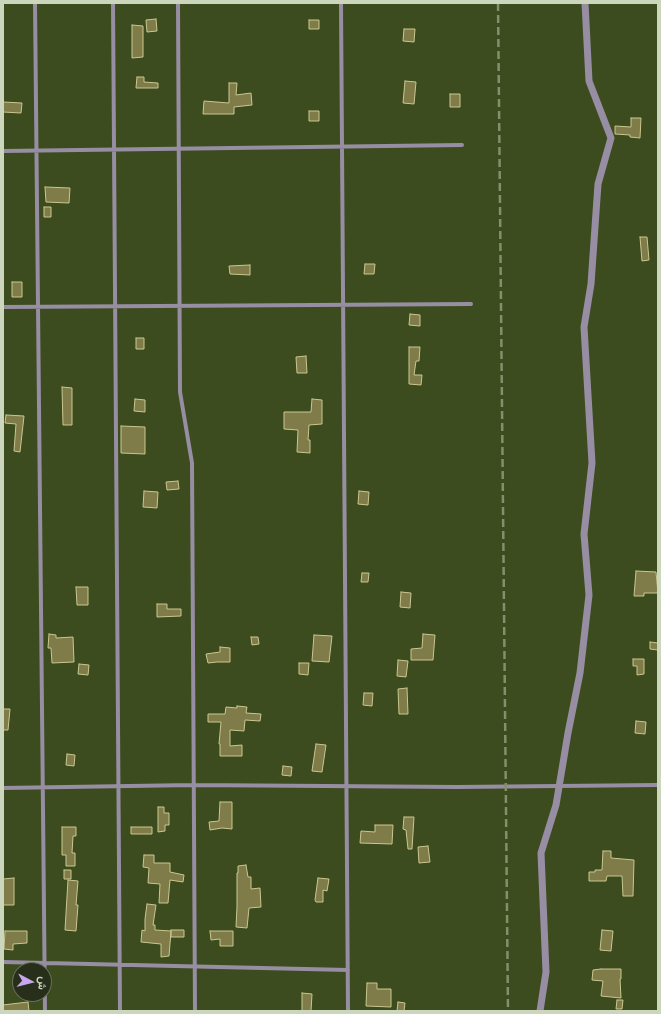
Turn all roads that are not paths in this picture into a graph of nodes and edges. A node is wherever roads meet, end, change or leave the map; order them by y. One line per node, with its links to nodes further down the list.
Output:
1 (35, 3): 9 (street)
2 (113, 3): 10 (street)
3 (178, 3): 8 (street)
4 (341, 3): 7 (street)
5 (584, 3): 22 (street)
6 (462, 145): 7 (street)
7 (342, 147): 8 (street); 13 (street)
8 (178, 149): 10 (street); 15 (street)
9 (36, 150): 10 (street); 11 (street); 17 (street)
10 (114, 150): 14 (street)
11 (3, 151)
12 (471, 304): 13 (street)
13 (343, 305): 15 (street); 21 (street)
14 (115, 306): 15 (street); 17 (street); 19 (street)
15 (179, 306): 20 (street)
16 (3, 307): 17 (street)
17 (38, 307): 23 (street)
18 (658, 785): 22 (street)
19 (119, 786): 20 (street); 23 (street); 27 (street)
20 (193, 786): 21 (street); 28 (street)
21 (347, 786): 22 (street); 29 (street)
22 (559, 786): 33 (street)
23 (43, 787): 24 (street); 25 (street)
24 (3, 788)
25 (44, 962)
26 (52, 962): 27 (street)
27 (120, 964): 28 (street); 30 (street)
28 (195, 966): 29 (street); 31 (street)
29 (348, 970): 32 (street)
30 (120, 1011)
31 (195, 1011)
32 (348, 1011)
33 (540, 1011)

